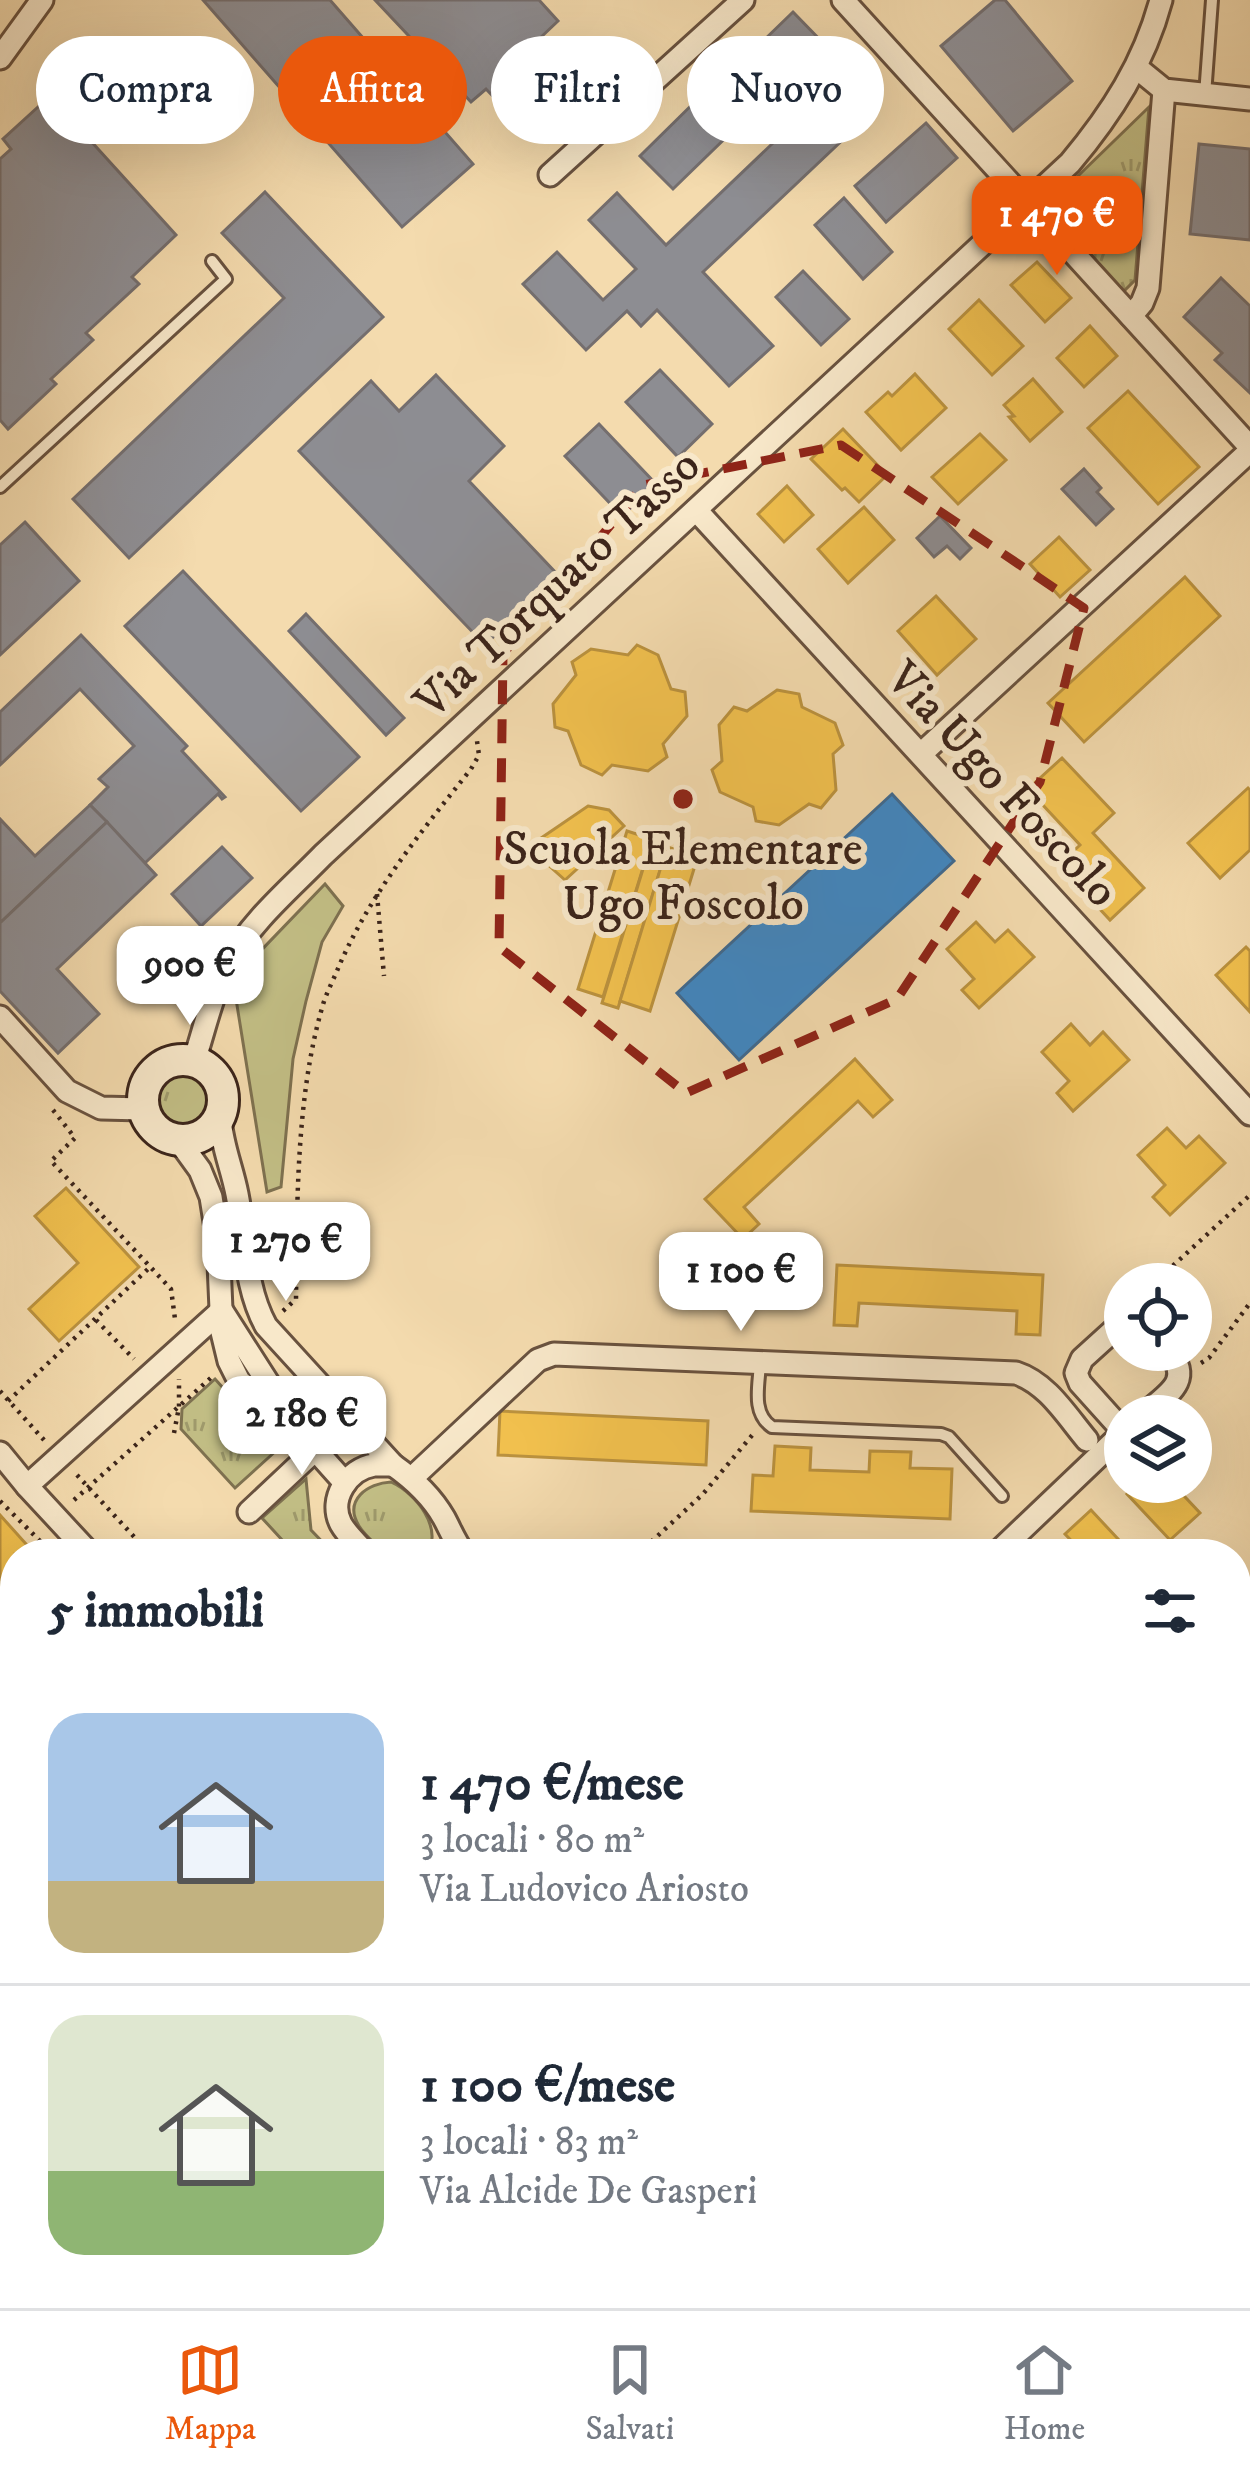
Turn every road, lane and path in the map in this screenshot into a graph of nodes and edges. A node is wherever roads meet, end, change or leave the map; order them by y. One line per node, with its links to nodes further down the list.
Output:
1 (42, 0): 6 (street)
2 (742, 0): 11 (street)
3 (843, 0): 12 (street)
4 (1161, 0): 7 (street, Via Torquato Tasso)
5 (1211, 0): 9 (lane)
6 (0, 58)
7 (1137, 68): 8 (street); 12 (street, Via Torquato Tasso)
8 (1164, 90): 9 (street); 14 (street)
9 (1205, 95): 10 (street)
10 (1250, 100)
11 (550, 175)
12 (1030, 203): 14 (street); 17 (street, Via Torquato Tasso)
13 (212, 260): 16 (lane)
14 (1131, 316): 15 (street)
15 (1250, 449): 19 (street)
16 (0, 487)
17 (696, 510): 18 (street, Via Torquato Tasso); 19 (street, Via Ugo Foscolo)
18 (473, 716): 20 (path); 23 (street, Via Torquato Tasso)
19 (921, 754): 26 (street, Via Ugo Foscolo)
20 (376, 893): 21 (path); 34 (path)
21 (384, 976)
22 (0, 1017): 24 (street)
23 (194, 1061): 25 (street); 27 (street)
24 (50, 1072): 25 (street); 31 (path)
25 (143, 1109): 28 (street)
26 (1250, 1114)
27 (220, 1119): 28 (street); 34 (street)
28 (179, 1141): 33 (street)
29 (1250, 1195): 30 (path)
30 (1176, 1263)
31 (150, 1267): 36 (path); 43 (path)
32 (1250, 1303): 40 (path)
33 (221, 1311): 36 (street); 37 (street); 49 (street)
34 (266, 1326): 53 (street)
35 (1104, 1339): 45 (street)
36 (179, 1347): 44 (path); 52 (street)
37 (229, 1361): 44 (path); 49 (street)
38 (760, 1363): 46 (lane); 48 (street); 53 (street)
39 (1179, 1371): 40 (street)
40 (1180, 1374): 42 (street)
41 (0, 1391): 43 (path)
42 (1166, 1395)
43 (8, 1401): 52 (path)
44 (179, 1407): 47 (path); 56 (path)
45 (1104, 1409)
46 (764, 1422): 57 (lane); 67 (path)
47 (174, 1432)
48 (1087, 1440)
49 (309, 1443): 54 (street); 59 (street)
50 (1104, 1452): 68 (street)
51 (0, 1453): 55 (street)
52 (59, 1456): 55 (street); 56 (path)
53 (403, 1472): 54 (street); 66 (street)
54 (345, 1483): 65 (street)
55 (27, 1486): 60 (street)
56 (88, 1487): 60 (path); 64 (path)
57 (1003, 1496)
58 (0, 1502): 61 (path)
59 (249, 1512)
60 (56, 1518): 61 (path); 63 (street)
61 (37, 1536): 62 (path)
62 (40, 1539)
63 (76, 1539)
64 (136, 1539)
65 (354, 1539)
66 (445, 1539)
67 (654, 1539)
68 (1012, 1539)

